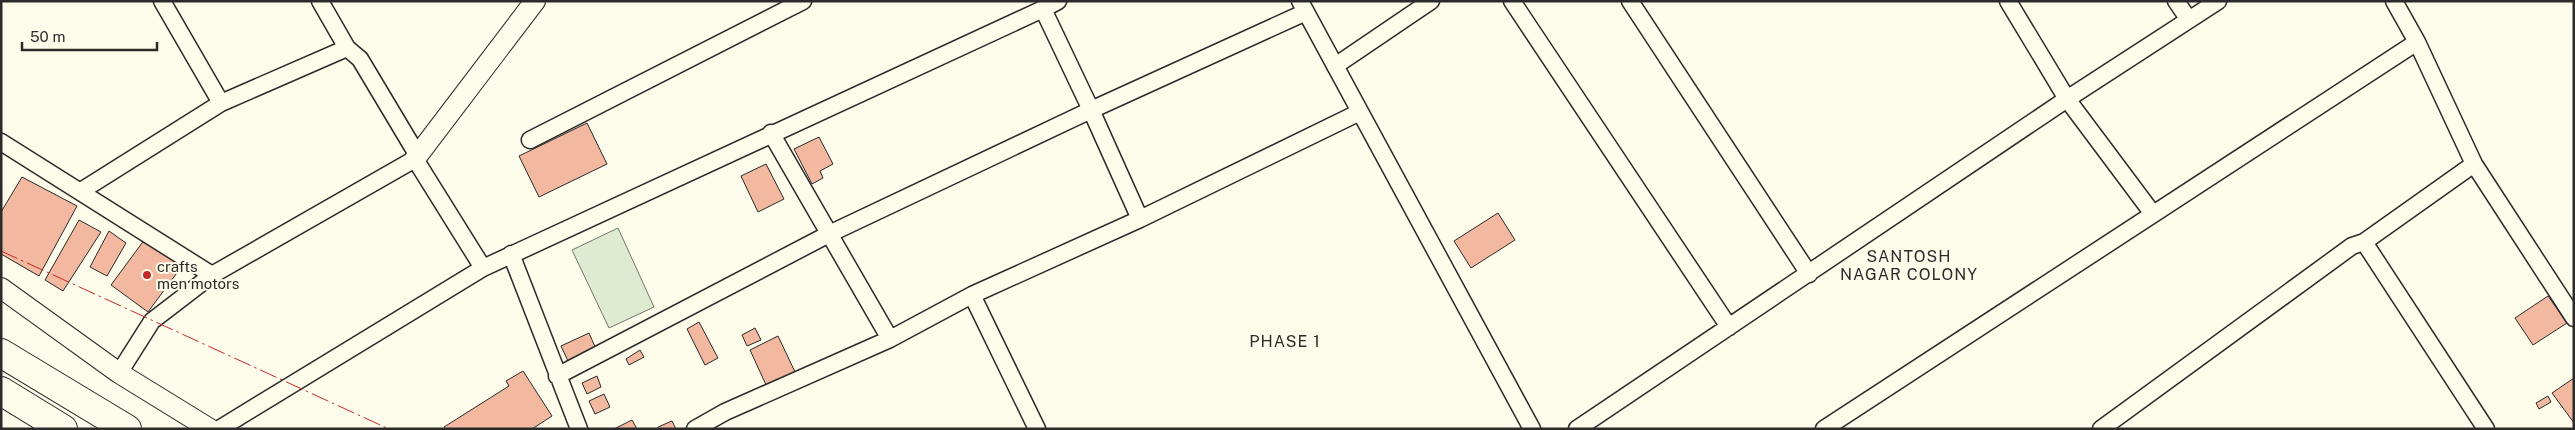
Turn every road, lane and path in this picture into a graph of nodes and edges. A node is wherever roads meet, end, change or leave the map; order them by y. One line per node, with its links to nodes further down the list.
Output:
1 (162, 1): 20 (street)
2 (320, 1): 17 (street)
3 (535, 1): 26 (street)
4 (803, 1): 24 (street)
5 (1058, 1): 14 (street)
6 (1431, 1): 18 (street)
7 (1512, 1): 40 (street)
8 (1630, 1): 36 (street)
9 (2008, 1): 19 (street)
10 (2176, 1): 15 (street)
11 (2218, 1): 15 (street)
12 (2394, 1): 16 (street)
13 (1303, 6): 18 (street); 21 (street)
14 (1043, 9): 21 (street); 23 (street)
15 (2189, 20): 19 (street)
16 (2417, 42): 27 (street); 29 (street)
17 (347, 48): 20 (street); 26 (street)
18 (1335, 66): 22 (street)
19 (2067, 99): 29 (street); 36 (street)
20 (222, 102): 28 (street)
21 (1091, 110): 30 (street); 31 (street)
22 (1360, 112): 30 (street); 54 (street)
23 (771, 133): 31 (street); 33 (street)
24 (530, 140)
25 (1, 142): 28 (street)
26 (417, 157): 34 (street); 35 (street)
27 (2474, 164): 32 (street); 39 (street)
28 (80, 191): 35 (street)
29 (2153, 214): 56 (street)
30 (1140, 219): 38 (street)
31 (829, 234): 41 (street); 44 (street)
32 (2364, 242): 46 (street); 57 (street)
33 (511, 254): 34 (street); 44 (street)
34 (483, 268): 50 (street)
35 (212, 274): 43 (street)
36 (1809, 274): 40 (street)
37 (1, 288): 43 (street)
38 (972, 295): 41 (street); 53 (street)
39 (2574, 318)
40 (1729, 327): 55 (street)
41 (890, 339): 52 (street)
42 (1, 353): 48 (highway)
43 (119, 373): 49 (street)
44 (557, 376): 51 (street)
45 (1, 391): 47 (highway)
46 (2485, 428)
47 (64, 429)
48 (127, 429)
49 (210, 429)
50 (219, 429)
51 (579, 429)
52 (695, 429)
53 (1038, 429)
54 (1532, 429)
55 (1576, 429)
56 (1824, 429)
57 (2101, 429)

